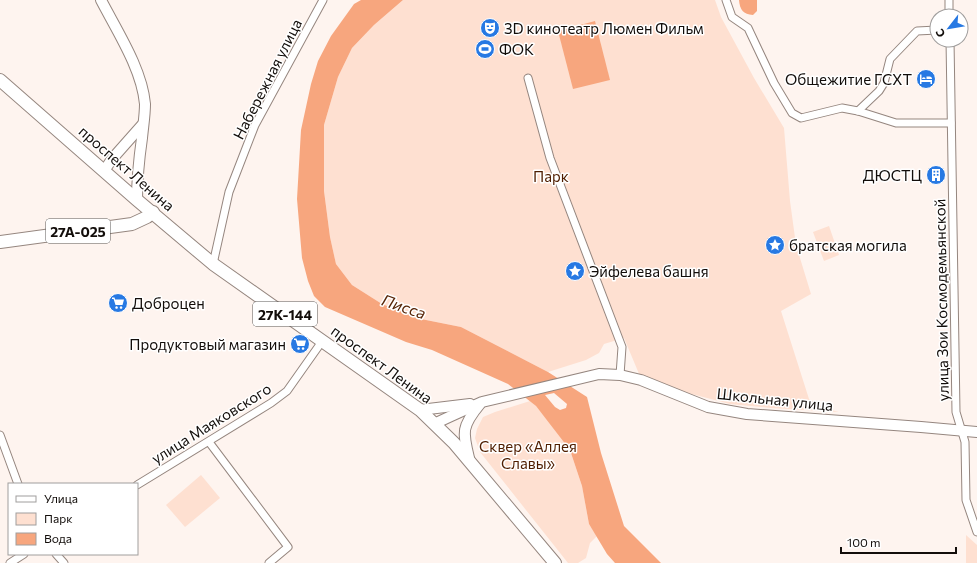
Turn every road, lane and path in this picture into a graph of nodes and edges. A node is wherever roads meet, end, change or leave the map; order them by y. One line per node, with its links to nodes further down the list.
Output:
1 (100, 0): 10 (main road)
2 (323, 0): 15 (street, Набережная улица)
3 (726, 0): 8 (street)
4 (929, 30): 8 (street)
5 (950, 48): 9 (street, улица Зои Космодемьянской)
6 (528, 78): 17 (street)
7 (0, 80): 11 (main road, проспект Ленина / 27К-144)
8 (858, 111): 9 (street)
9 (951, 123): 21 (street, улица Зои Космодемьянской)
10 (143, 124): 11 (main road); 12 (main road)
11 (104, 171): 12 (main road, проспект Ленина / 27К-144)
12 (137, 200): 13 (main road, проспект Ленина / 27К-144)
13 (153, 212): 14 (main road, 27А-025); 15 (main road, проспект Ленина / 27К-144)
14 (0, 242)
15 (213, 264): 16 (main road, проспект Ленина / 27К-144)
16 (323, 340): 19 (main road, проспект Ленина / 27К-144); 24 (street, улица Маяковского)
17 (620, 375): 18 (main road, Школьная улица); 21 (main road, Школьная улица)
18 (482, 402): 19 (main road, Школьная улица); 20 (main road, Школьная улица); 25 (main road)
19 (420, 410): 20 (main road, проспект Ленина / 27К-144)
20 (434, 424): 25 (main road, проспект Ленина / 27К-144)
21 (963, 432): 22 (main road, Школьная улица); 28 (street, улица Зои Космодемьянской)
22 (977, 432)
23 (0, 435): 26 (street)
24 (209, 442): 27 (street, улица Маяковского); 33 (street)
25 (470, 462): 34 (main road, проспект Ленина / 27К-144)
26 (18, 483)
27 (138, 484)
28 (977, 532)
29 (22, 555): 31 (street)
30 (57, 555): 32 (street)
31 (10, 563)
32 (64, 563)
33 (269, 563)
34 (555, 563)

